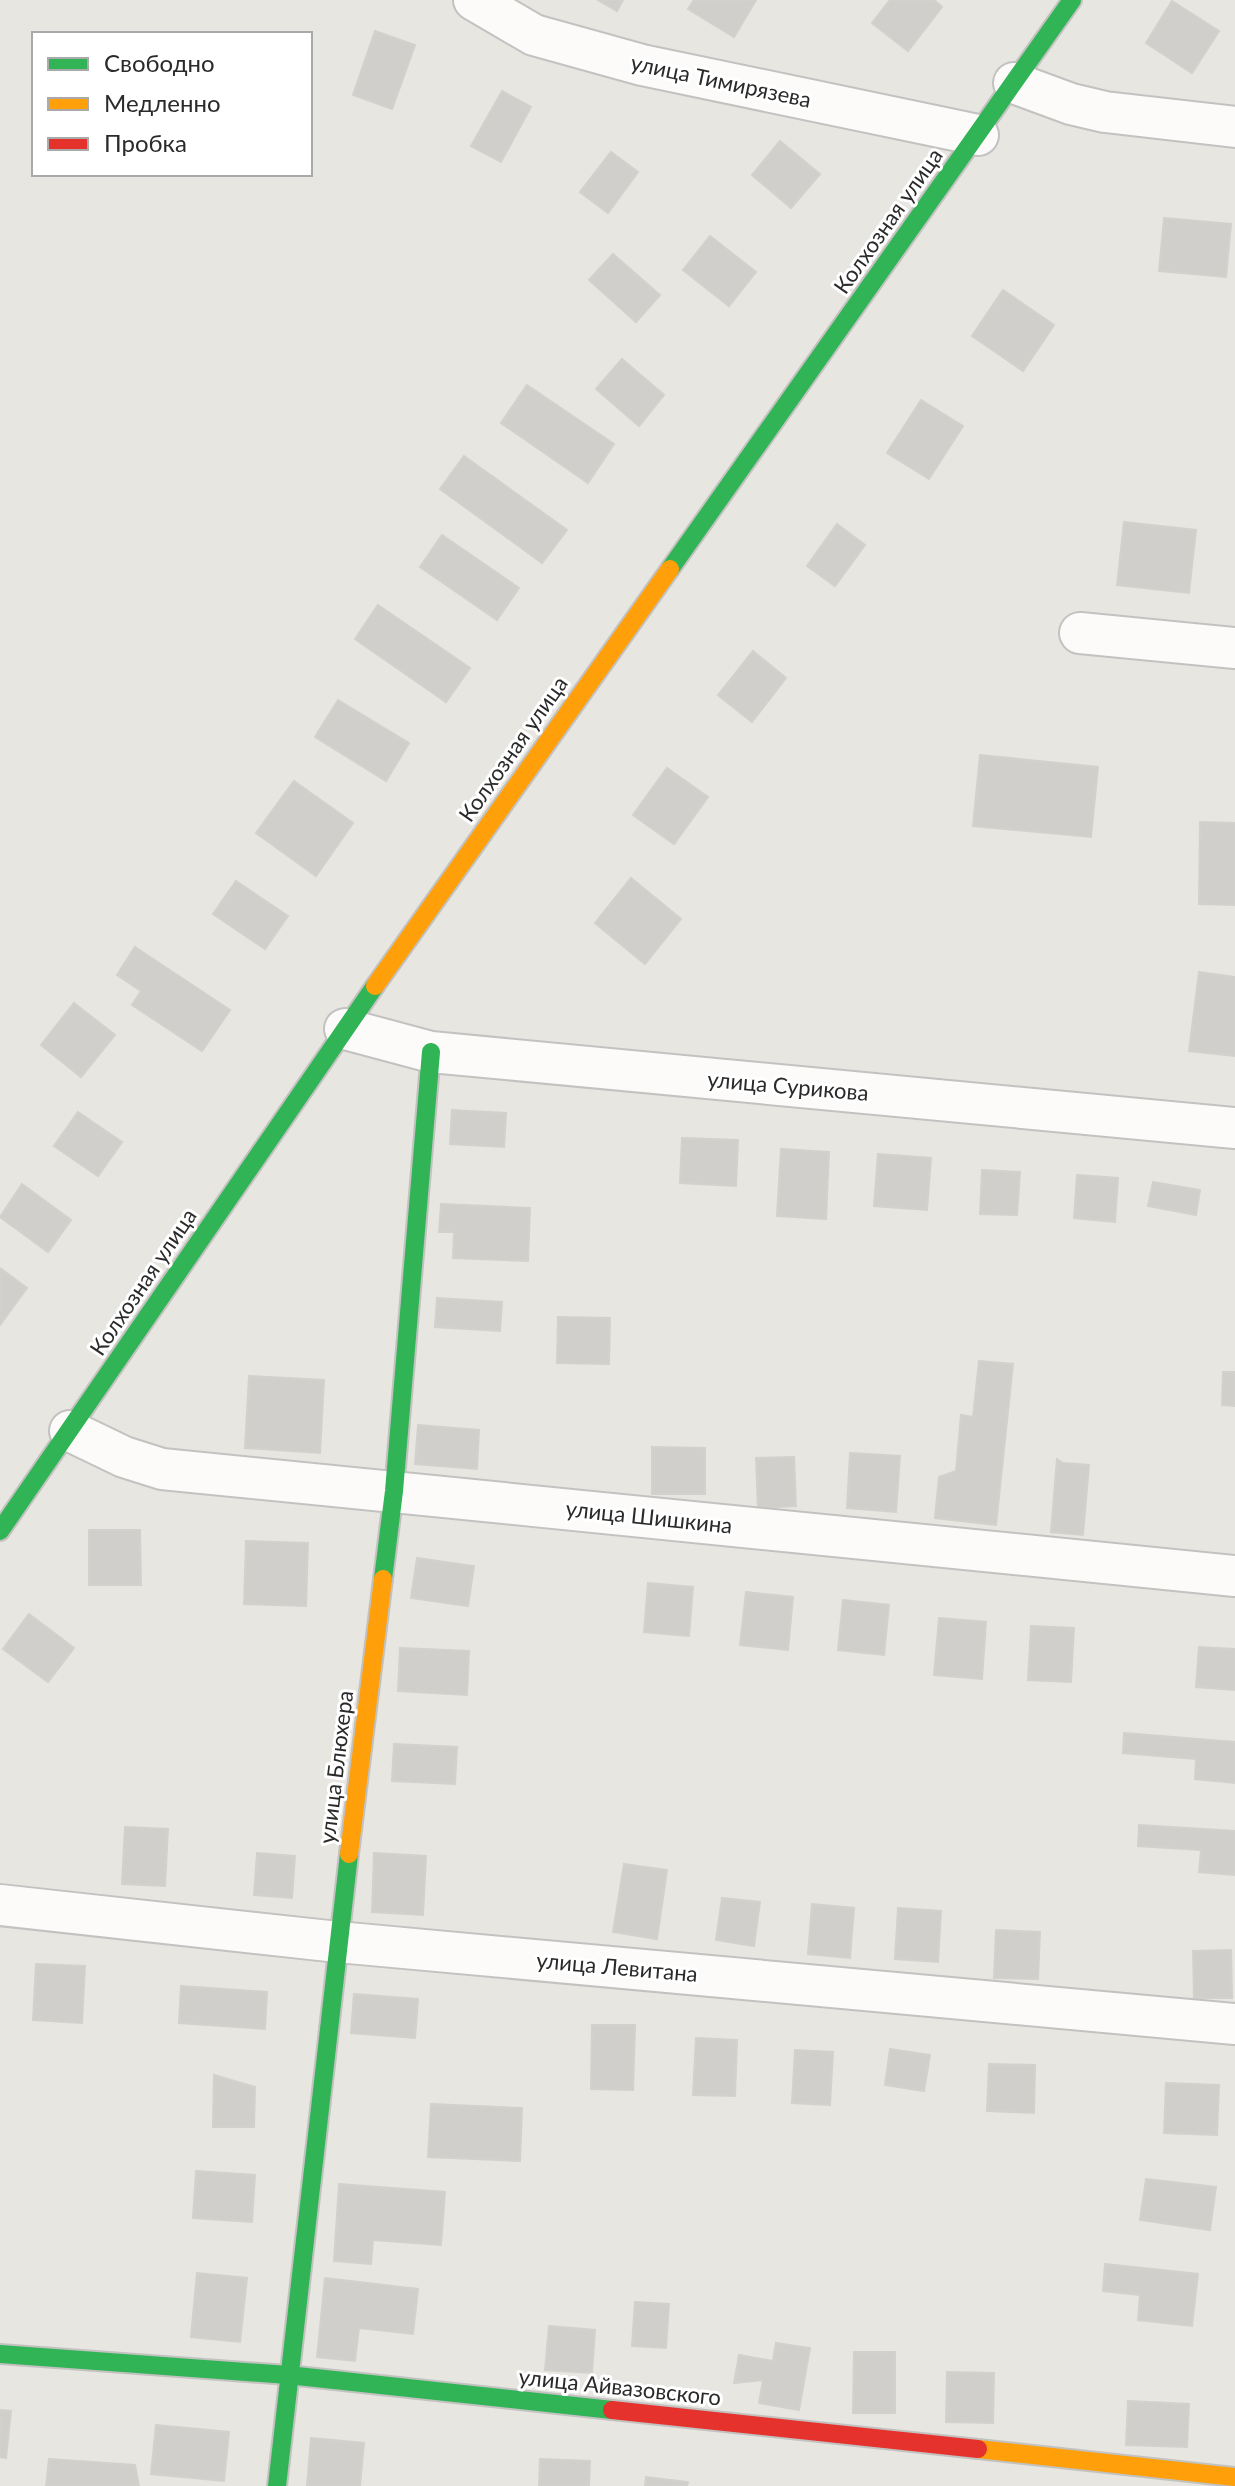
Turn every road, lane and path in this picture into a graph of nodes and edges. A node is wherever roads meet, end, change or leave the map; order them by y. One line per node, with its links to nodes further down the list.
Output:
1 (474, 0): 5 (street, улица Тимирязева)
2 (1072, 0): 3 (street, Колхозная улица)
3 (1014, 83): 4 (street); 5 (street, Колхозная улица)
4 (1235, 127)
5 (978, 135): 8 (street, Колхозная улица)
6 (1080, 633): 7 (street)
7 (1235, 648)
8 (345, 1029): 9 (street, улица Сурикова); 11 (street, Колхозная улица)
9 (431, 1052): 10 (street, улица Сурикова); 12 (street, улица Блюхера)
10 (1235, 1128)
11 (70, 1431): 12 (street, улица Шишкина); 13 (street, Колхозная улица)
12 (394, 1491): 14 (street, улица Шишкина); 16 (street, улица Блюхера)
13 (0, 1531)
14 (1235, 1576)
15 (0, 1905): 16 (street, улица Левитана)
16 (338, 1942): 17 (street, улица Левитана); 19 (street, улица Блюхера)
17 (1235, 2024)
18 (0, 2354): 19 (street, улица Айвазовского)
19 (288, 2375): 20 (street, улица Айвазовского); 21 (street, улица Блюхера)
20 (1235, 2477)
21 (277, 2486)

